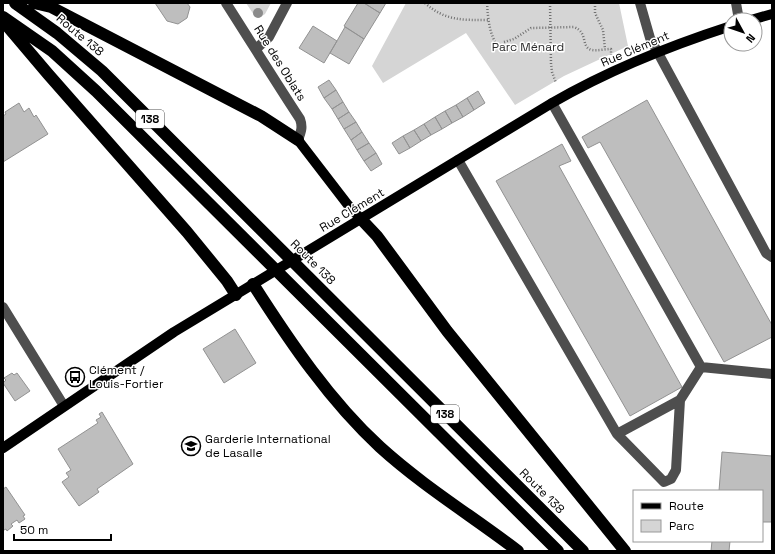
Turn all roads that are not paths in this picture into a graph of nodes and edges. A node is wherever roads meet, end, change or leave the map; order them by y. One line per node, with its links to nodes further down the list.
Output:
1 (15, 3): 27 (highway, Route 138 / 138)
2 (34, 3): 12 (highway)
3 (226, 3): 9 (street, Rue des Oblats)
4 (287, 3): 9 (street)
5 (640, 3): 10 (street)
6 (3, 17): 26 (highway, 138)
7 (3, 22): 17 (highway)
8 (723, 29): 10 (main road, Rue Clément)
9 (256, 49): 12 (street, Rue des Oblats)
10 (658, 52): 11 (main road, Rue Clément); 15 (street)
11 (552, 103): 13 (main road, Rue Clément); 19 (street)
12 (298, 140): 14 (main road)
13 (458, 160): 14 (main road, Rue Clément); 23 (street)
14 (361, 219): 16 (main road, Rue Clément); 28 (highway)
15 (772, 257)
16 (253, 284): 17 (main road, Rue Clément); 25 (highway)
17 (236, 295): 22 (main road, Rue Clément)
18 (3, 308): 22 (street)
19 (701, 367): 20 (street); 21 (street)
20 (772, 374)
21 (680, 400): 23 (street); 23 (street)
22 (64, 406): 24 (main road, Rue Clément)
23 (617, 434)
24 (3, 448)
25 (518, 551)
26 (558, 551)
27 (583, 551)
28 (625, 551)

